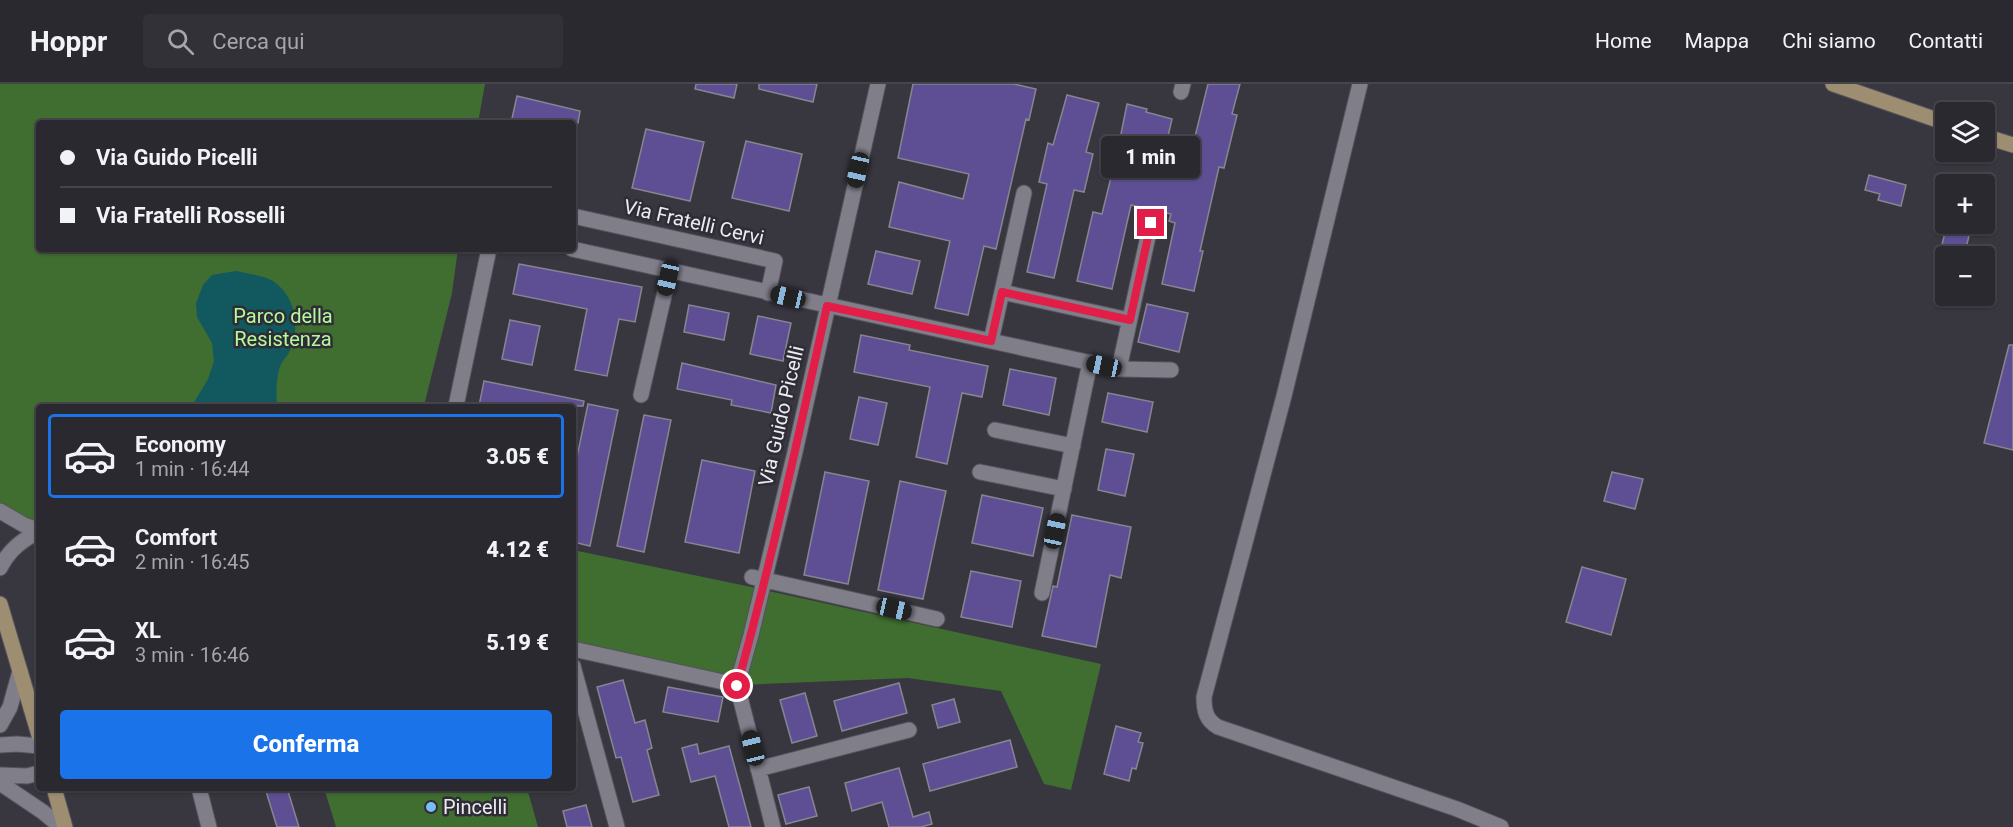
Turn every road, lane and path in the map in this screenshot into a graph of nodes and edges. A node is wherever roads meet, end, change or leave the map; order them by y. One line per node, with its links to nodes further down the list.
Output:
1 (878, 84): 15 (street, Via Guido Picelli)
2 (1360, 84): 51 (street)
3 (1833, 84): 4 (main road)
4 (1935, 119)
5 (1995, 139): 6 (main road)
6 (2013, 145)
7 (1024, 193): 13 (street)
8 (576, 217): 14 (street, Via Fratelli Cervi)
9 (1151, 223): 16 (street)
10 (576, 250): 12 (street)
11 (488, 252): 22 (street)
12 (670, 270): 14 (street); 21 (street)
13 (1002, 292): 16 (street); 17 (street)
14 (768, 293): 15 (street)
15 (827, 306): 17 (street); 32 (street, Via Guido Picelli)
16 (1130, 320): 19 (street)
17 (991, 341): 18 (street)
18 (1090, 363): 19 (street); 24 (street)
19 (1119, 369): 20 (street)
20 (1171, 370)
21 (641, 395)
22 (456, 404)
23 (995, 430): 24 (street)
24 (1073, 446): 26 (street)
25 (980, 472): 26 (street)
26 (1064, 489): 33 (street)
27 (3, 515): 28 (street)
28 (36, 530)
29 (36, 533): 30 (street)
30 (5, 549): 31 (street)
31 (0, 568)
32 (758, 579): 35 (street); 39 (street, Via Guido Picelli)
33 (1042, 594)
34 (0, 604): 37 (main road)
35 (937, 618)
36 (576, 650): 39 (street)
37 (20, 671): 40 (street); 41 (main road)
38 (576, 677): 54 (street)
39 (737, 686): 45 (street)
40 (0, 725)
41 (36, 725)
42 (909, 730): 45 (street)
43 (0, 745): 44 (street)
44 (36, 746)
45 (758, 769): 55 (street)
46 (36, 774): 47 (street)
47 (0, 775)
48 (0, 783): 52 (street)
49 (55, 791): 52 (main road)
50 (200, 791): 53 (street)
51 (1457, 809): 56 (street); 57 (street)
52 (63, 827)
53 (209, 827)
54 (616, 827)
55 (772, 827)
56 (1468, 827)
57 (1501, 827)

